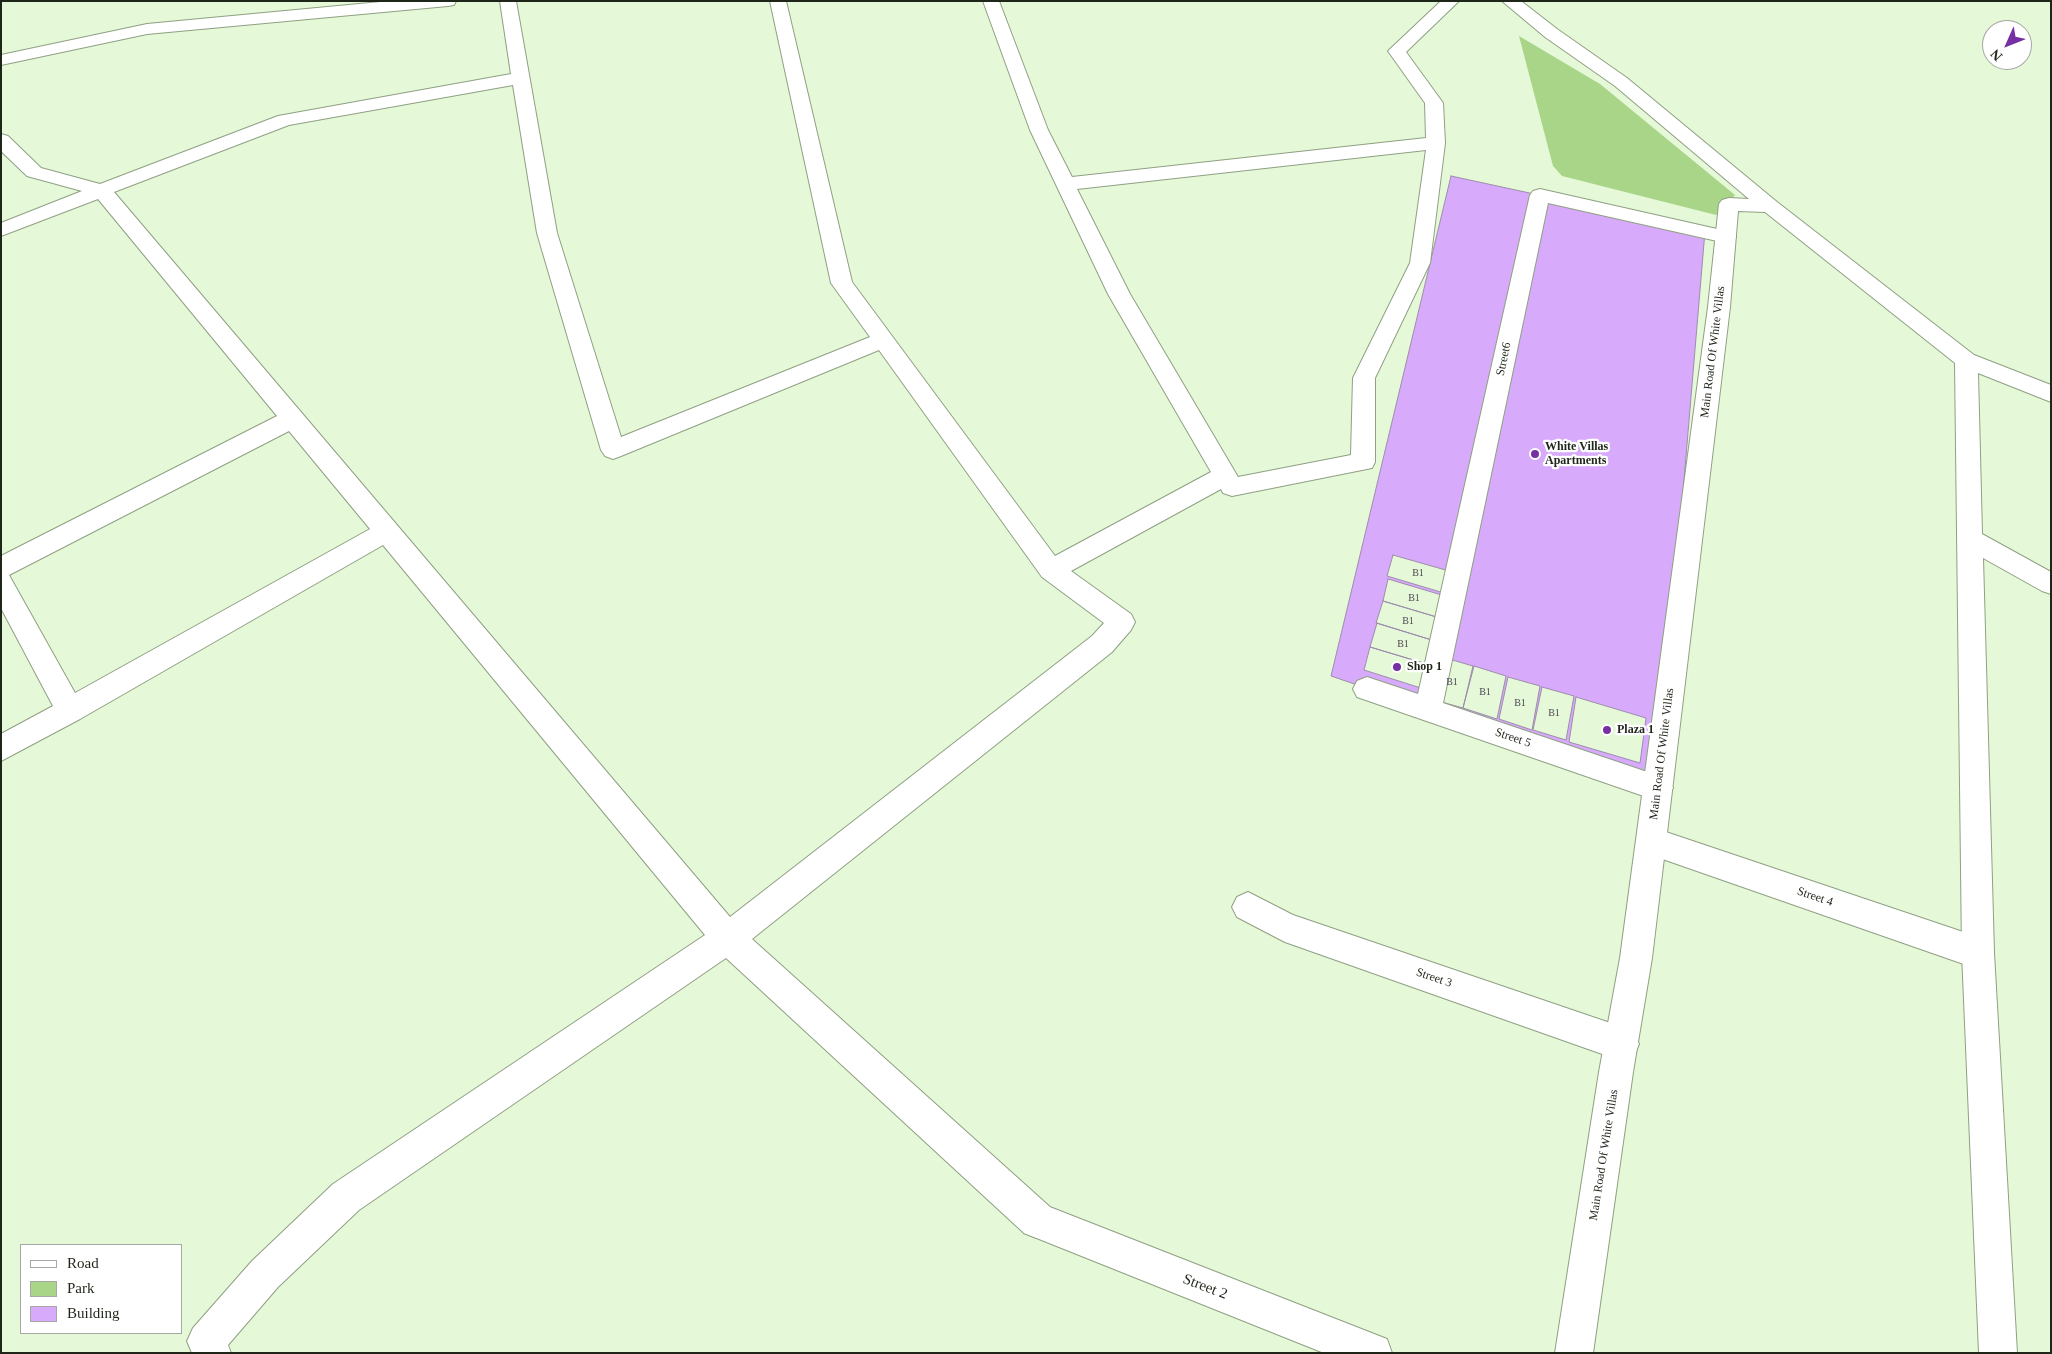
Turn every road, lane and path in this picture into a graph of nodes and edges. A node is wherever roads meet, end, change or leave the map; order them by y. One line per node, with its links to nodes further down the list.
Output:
1 (448, 1): 7 (street)
2 (508, 1): 8 (street)
3 (778, 1): 16 (street)
4 (990, 1): 11 (street)
5 (1451, 1): 10 (street)
6 (1510, 1): 13 (street)
7 (1, 60)
8 (522, 78): 12 (street); 16 (street)
9 (1, 140): 12 (street)
10 (1436, 143): 11 (street); 20 (street)
11 (1066, 184): 20 (street)
12 (101, 190): 14 (street); 19 (street)
13 (1765, 206): 15 (street, Main Road Of White Villas); 17 (street)
14 (1, 230)
15 (1726, 237): 28 (street, Street6); 31 (street, Main Road Of White Villas)
16 (884, 340): 24 (street)
17 (1966, 360): 18 (street); 22 (street)
18 (2051, 394)
19 (292, 419): 21 (street); 23 (street)
20 (1225, 475): 24 (street)
21 (387, 531): 29 (street); 34 (street)
22 (1971, 540): 26 (street); 35 (street)
23 (1, 568)
24 (1051, 570): 34 (street)
25 (1, 583): 29 (street)
26 (2051, 584)
27 (1368, 688): 28 (street, Street 5)
28 (1428, 710): 31 (street, Street 5)
29 (70, 711): 30 (street)
30 (1, 749)
31 (1658, 788): 32 (street, Main Road Of White Villas)
32 (1651, 841): 35 (street, Street 4); 36 (street, Main Road Of White Villas)
33 (1248, 907): 36 (street, Street 3)
34 (728, 938): 37 (street); 38 (street, Street 2)
35 (1978, 953): 40 (street)
36 (1622, 1044): 39 (street, Main Road Of White Villas)
37 (212, 1353)
38 (1373, 1353)
39 (1574, 1353)
40 (1998, 1353)

